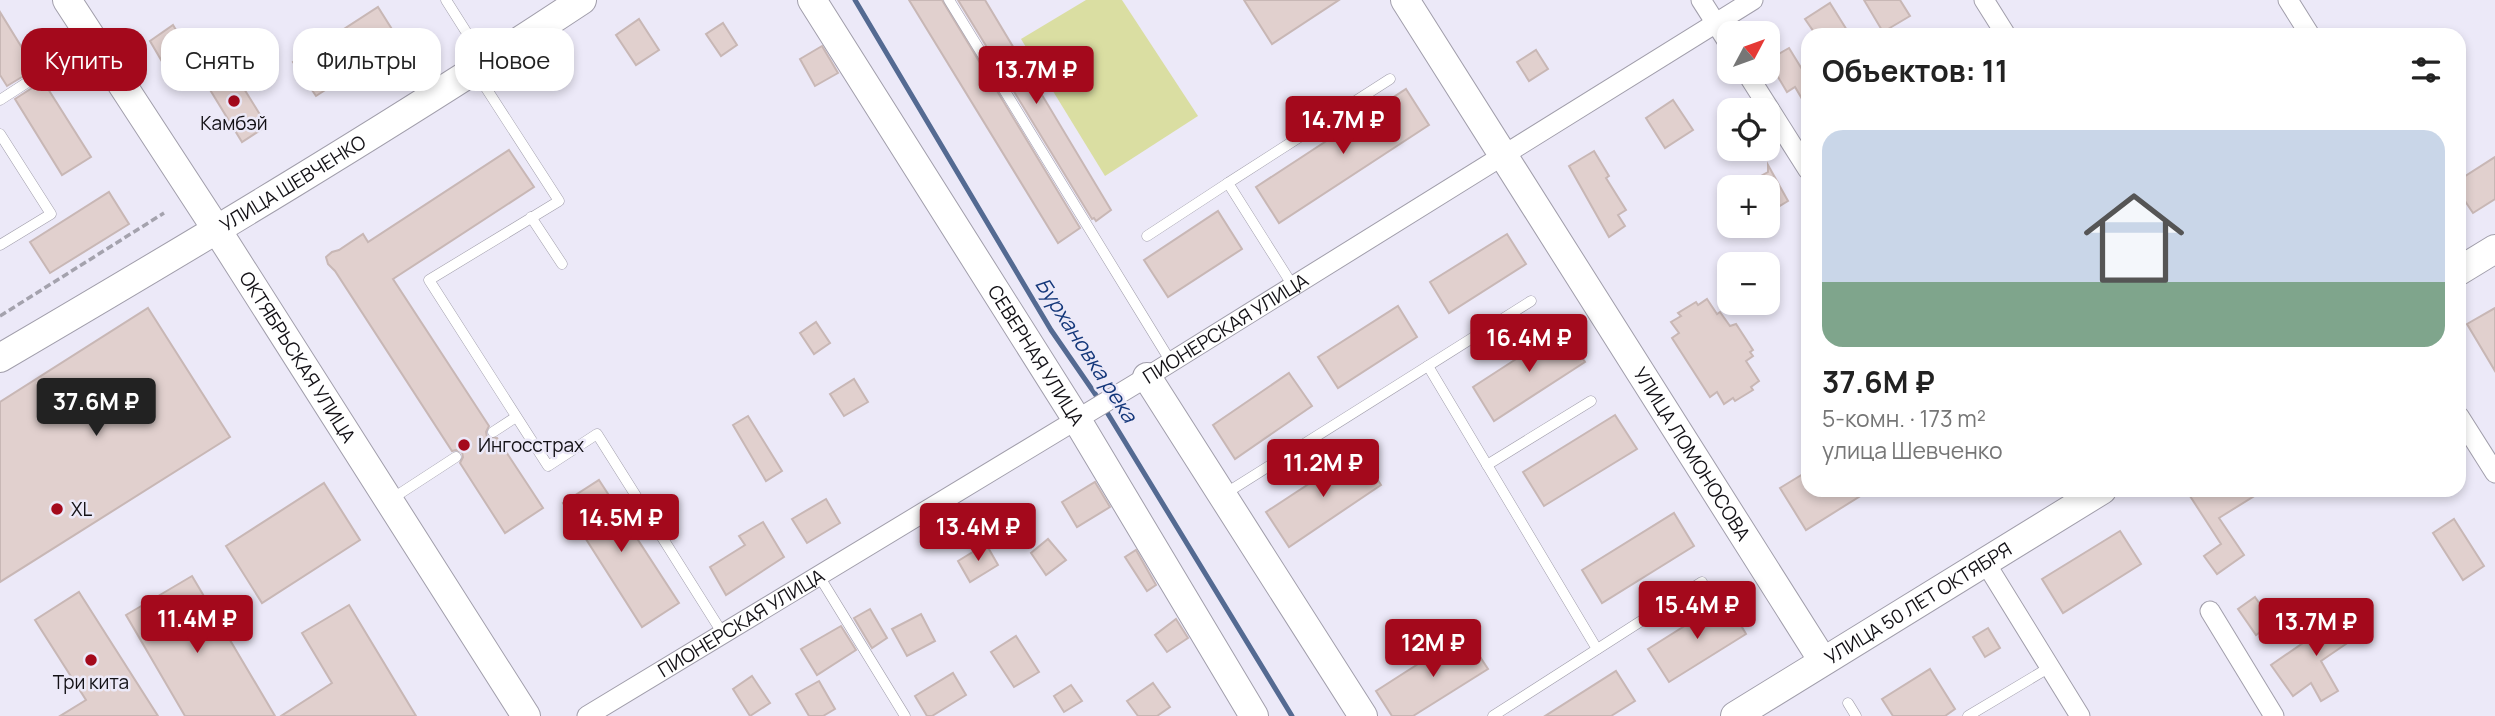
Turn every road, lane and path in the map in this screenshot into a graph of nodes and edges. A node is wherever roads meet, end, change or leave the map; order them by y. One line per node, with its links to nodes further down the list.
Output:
1 (67, 0): 12 (street, ОКТЯБРЬСКАЯ УЛИЦА)
2 (446, 0): 13 (lane)
3 (582, 0): 14 (street, УЛИЦА ШЕВЧЕНКО)
4 (812, 0): 45 (street, СЕВЕРНАЯ УЛИЦА)
5 (948, 0): 40 (lane)
6 (1405, 0): 25 (street, УЛИЦА ЛОМОНОСОВА)
7 (1701, 0): 11 (street)
8 (1753, 0): 11 (street, ПИОНЕРСКАЯ УЛИЦА)
9 (1984, 0): 15 (street)
10 (2288, 0): 16 (street)
11 (1716, 23): 25 (street, ПИОНЕРСКАЯ УЛИЦА)
12 (84, 28)
13 (460, 28)
14 (539, 28)
15 (2002, 28)
16 (2306, 28)
17 (1390, 79): 27 (lane)
18 (455, 83): 30 (street, УЛИЦА ШЕВЧЕНКО)
19 (1754, 84): 26 (street)
20 (21, 86): 23 (lane)
21 (126, 91): 30 (street, ОКТЯБРЬСКАЯ УЛИЦА)
22 (494, 91): 29 (lane)
23 (0, 100)
24 (0, 134): 32 (lane)
25 (1504, 155): 36 (street, ПИОНЕРСКАЯ УЛИЦА); 60 (street, УЛИЦА ЛОМОНОСОВА)
26 (1801, 159)
27 (1228, 183): 31 (lane); 36 (lane)
28 (164, 214): 38 (path)
29 (531, 217): 34 (lane); 44 (lane)
30 (218, 230): 39 (street, УЛИЦА ШЕВЧЕНКО); 53 (street, ОКТЯБРЬСКАЯ УЛИЦА)
31 (1147, 236)
32 (0, 245)
33 (2495, 248): 35 (street)
34 (562, 264)
35 (2466, 267)
36 (1293, 286): 40 (street, ПИОНЕРСКАЯ УЛИЦА)
37 (1531, 301): 41 (lane)
38 (0, 316)
39 (0, 358)
40 (1171, 362): 42 (street, ПИОНЕРСКАЯ УЛИЦА)
41 (1428, 366): 49 (lane); 51 (lane)
42 (1147, 377): 45 (street, ПИОНЕРСКАЯ УЛИЦА); 51 (street)
43 (1591, 401): 49 (lane)
44 (516, 417): 47 (lane); 58 (lane)
45 (1077, 420): 55 (street, ПИОНЕРСКАЯ УЛИЦА); 66 (street, СЕВЕРНАЯ УЛИЦА)
46 (2466, 427): 50 (street)
47 (493, 432)
48 (456, 457): 53 (lane)
49 (1487, 465): 59 (lane)
50 (2495, 473)
51 (1222, 495): 67 (street)
52 (2091, 497): 54 (street, УЛИЦА 50 ЛЕТ ОКТЯБРЯ)
53 (389, 500): 63 (street, ОКТЯБРЬСКАЯ УЛИЦА)
54 (1985, 562): 60 (street, УЛИЦА 50 ЛЕТ ОКТЯБРЯ); 61 (street)
55 (819, 576): 58 (street, ПИОНЕРСКАЯ УЛИЦА); 65 (lane)
56 (1702, 582): 59 (lane)
57 (2210, 611): 73 (street)
58 (723, 634): 64 (street, ПИОНЕРСКАЯ УЛИЦА)
59 (1597, 649): 68 (lane)
60 (1823, 661): 69 (street, УЛИЦА 50 ЛЕТ ОКТЯБРЯ)
61 (2050, 667): 71 (lane); 72 (street)
62 (1848, 703): 70 (lane)
63 (526, 716)
64 (587, 716)
65 (905, 716)
66 (1254, 716)
67 (1363, 716)
68 (1493, 716)
69 (1735, 716)
70 (1856, 716)
71 (1968, 716)
72 (2080, 716)
73 (2274, 716)

